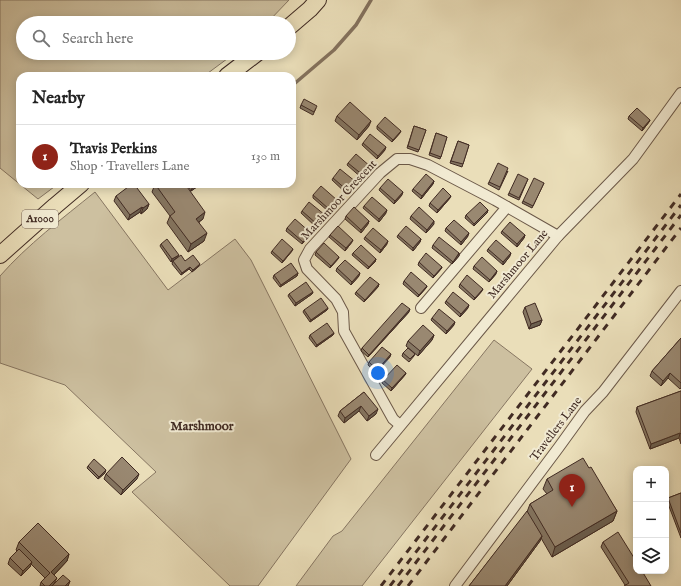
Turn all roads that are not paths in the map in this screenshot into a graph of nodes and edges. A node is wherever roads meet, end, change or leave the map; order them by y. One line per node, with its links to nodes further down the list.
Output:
1 (318, 0): 2 (main road)
2 (296, 21)
3 (248, 60): 4 (main road)
4 (232, 72)
5 (681, 93): 8 (street, Marshmoor Lane)
6 (76, 188): 9 (main road, A1000)
7 (507, 207): 8 (street, Marshmoor Crescent); 11 (street); 12 (street, Marshmoor Crescent)
8 (558, 236): 12 (street, Marshmoor Lane)
9 (0, 255)
10 (681, 291): 14 (street, Travellers Lane)
11 (421, 308)
12 (400, 425): 13 (street, Marshmoor Lane)
13 (376, 454)
14 (455, 586)

